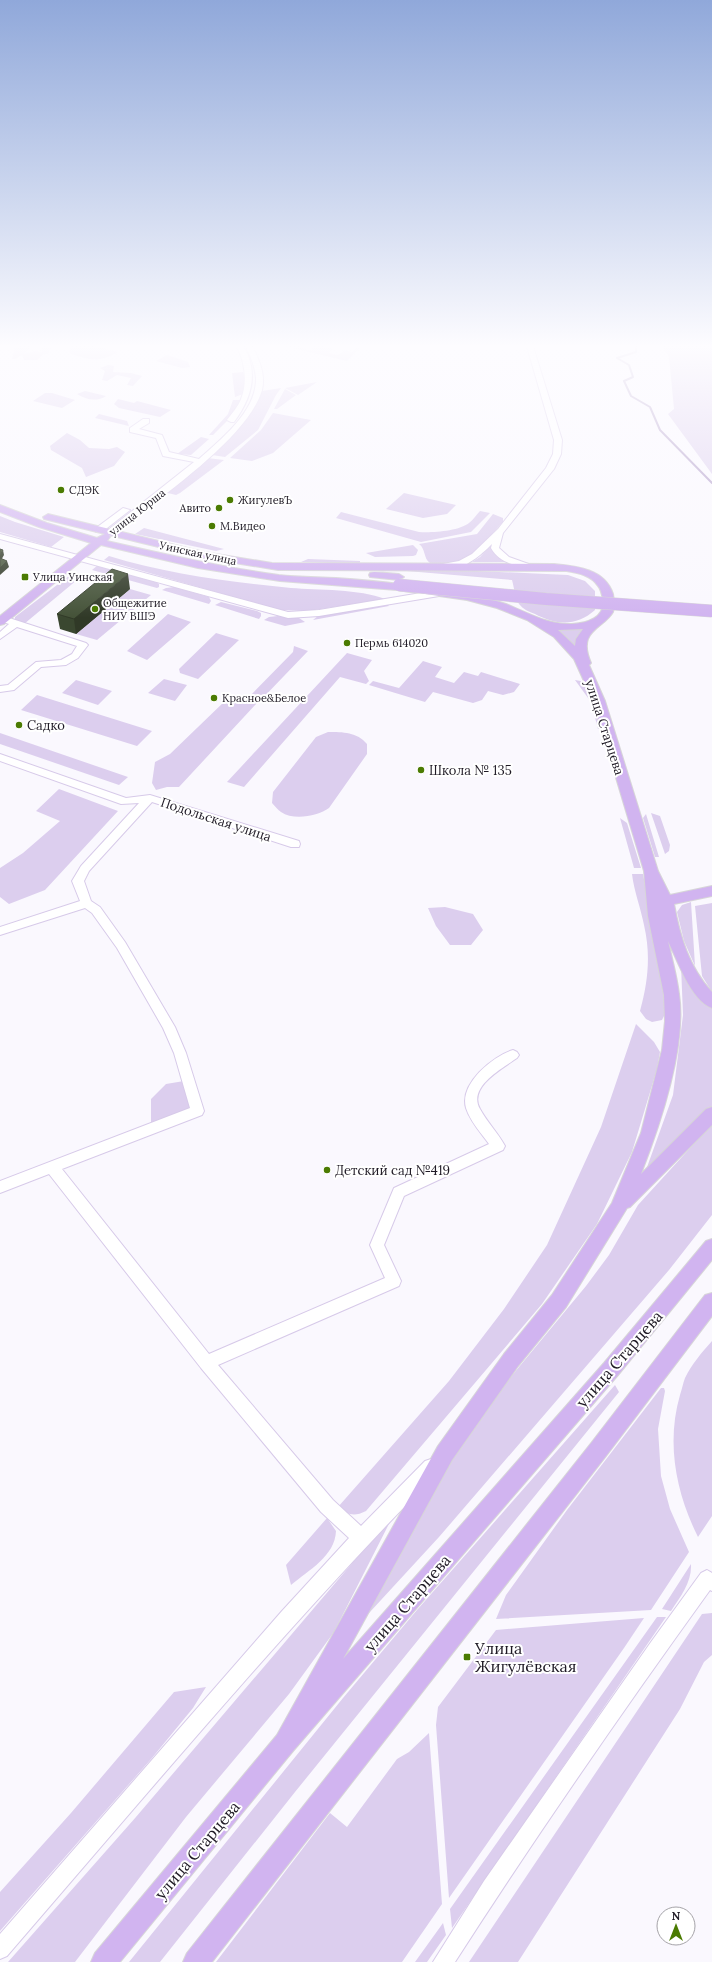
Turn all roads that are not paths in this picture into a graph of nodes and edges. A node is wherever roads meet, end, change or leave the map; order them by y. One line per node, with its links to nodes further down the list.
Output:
1 (150, 435): 5 (street, улица Юрша)
2 (218, 435): 5 (street, улица Юрша)
3 (228, 435): 5 (street, улица Юрша)
4 (556, 435): 9 (street)
5 (198, 455): 10 (street, улица Юрша)
6 (166, 479): 8 (street, улица Юрша)
7 (0, 507): 8 (main road, Уинская улица); 12 (main road, Уинская улица)
8 (99, 530): 10 (main road, Уинская улица); 12 (main road, улица Юрша)
9 (501, 531): 17 (street); 18 (street)
10 (110, 533): 13 (main road, улица Юрша); 16 (main road, Уинская улица)
11 (0, 536): 14 (street)
12 (87, 539): 13 (main road, Уинская улица); 14 (main road, улица Юрша)
13 (100, 542): 15 (main road, улица Юрша); 19 (main road, Уинская улица)
14 (69, 554): 15 (street); 24 (main road, улица Юрша)
15 (82, 558): 21 (street); 24 (main road, улица Юрша)
16 (268, 566): 17 (main road); 20 (main road, Уинская улица)
17 (446, 566): 18 (main road)
18 (533, 566): 25 (main road)
19 (334, 581): 20 (main road, Уинская улица); 21 (main road, улица Старцева)
20 (399, 581): 22 (main road); 23 (main road, bridge)
21 (439, 594): 26 (main road, улица Старцева)
22 (712, 603)
23 (712, 611)
24 (1, 618): 27 (street)
25 (600, 620): 26 (main road); 29 (main road)
26 (542, 623): 29 (main road, улица Старцева)
27 (14, 624): 28 (street); 30 (street)
28 (0, 636)
29 (590, 677): 34 (main road, улица Старцева)
30 (0, 689)
31 (0, 757): 32 (street, Подольская улица)
32 (150, 798): 33 (street, Подольская улица); 37 (street)
33 (295, 844)
34 (650, 871): 36 (main road, улица Старцева); 38 (main road)
35 (712, 891): 36 (main road)
36 (666, 901): 38 (main road); 40 (main road, улица Старцева)
37 (86, 903): 39 (street); 43 (street)
38 (655, 916): 45 (main road)
39 (0, 931)
40 (712, 1002)
41 (513, 1054): 48 (street)
42 (712, 1114): 45 (main road)
43 (51, 1166): 44 (street); 48 (street)
44 (0, 1187)
45 (619, 1207): 49 (main road)
46 (712, 1247): 52 (main road, улица Старцева)
47 (712, 1301): 55 (main road)
48 (206, 1363): 50 (street)
49 (445, 1453): 50 (street); 52 (main road)
50 (361, 1538): 53 (street)
51 (710, 1581): 56 (street)
52 (285, 1743): 54 (main road, улица Старцева)
53 (0, 1949)
54 (104, 1962)
55 (196, 1962)
56 (444, 1962)

